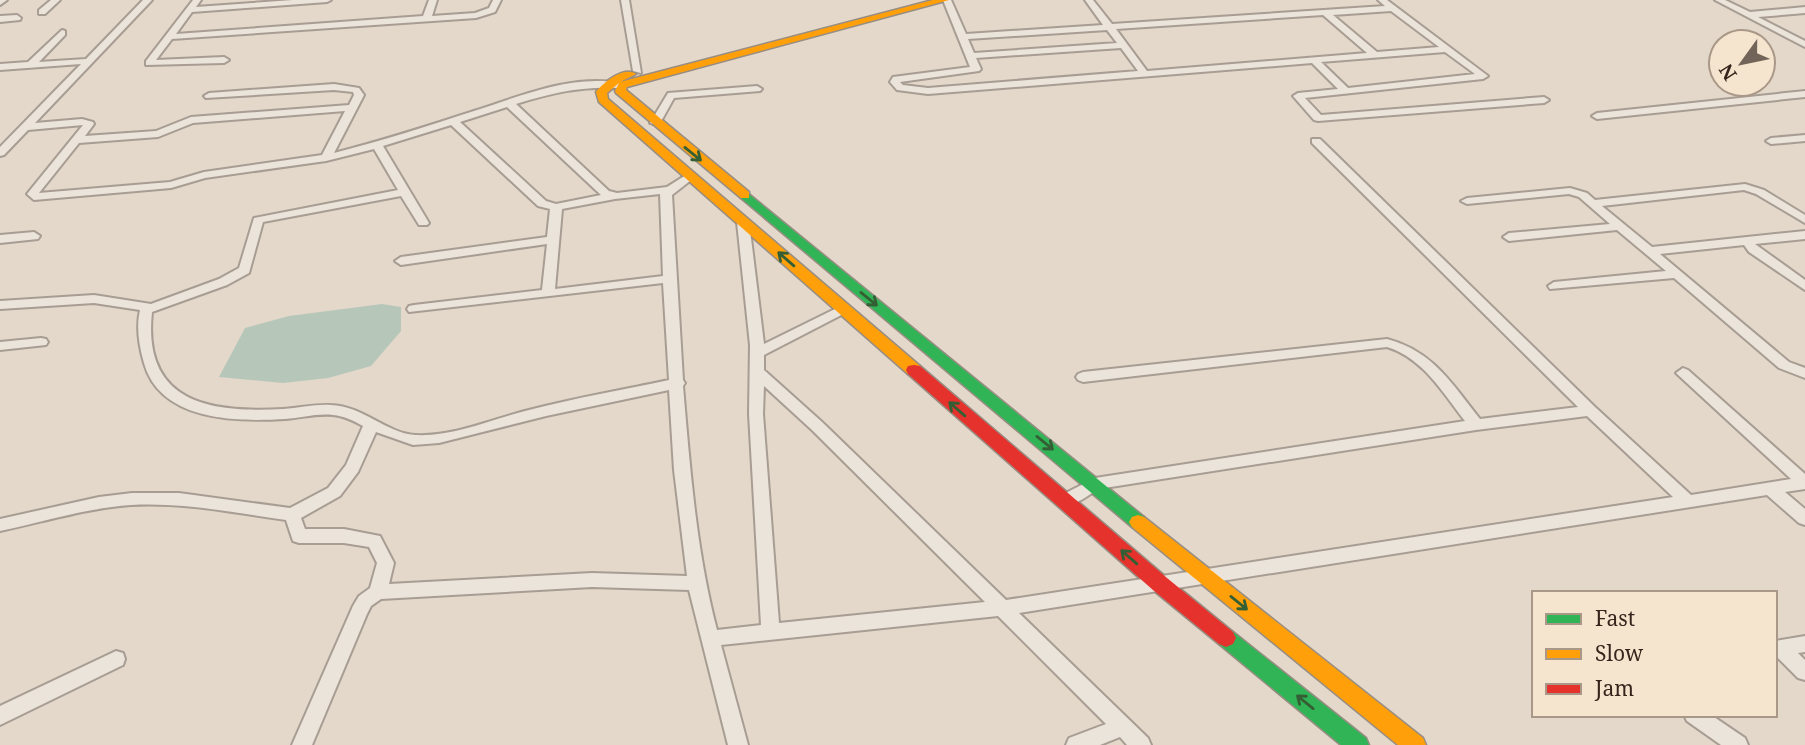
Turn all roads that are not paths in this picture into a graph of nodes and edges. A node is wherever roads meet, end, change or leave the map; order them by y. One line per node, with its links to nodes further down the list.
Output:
1 (56, 0): 16 (street)
2 (148, 0): 33 (street)
3 (197, 0): 14 (street)
4 (327, 0): 14 (street)
5 (433, 0): 20 (street)
6 (497, 0): 20 (street)
7 (625, 0): 36 (street)
8 (902, 0): 36 (main road)
9 (946, 0): 25 (street); 38 (main road)
10 (1089, 0): 22 (street)
11 (1382, 0): 13 (street)
12 (1719, 0): 18 (street)
13 (1392, 8): 17 (street); 28 (street)
14 (188, 10): 24 (street)
15 (1805, 10): 18 (street)
16 (43, 12)
17 (1326, 13): 22 (street); 29 (street)
18 (1749, 15): 26 (street)
19 (17, 18): 21 (street)
20 (427, 18): 24 (street)
21 (0, 19)
22 (1110, 28): 25 (street); 27 (street)
23 (62, 33): 34 (street)
24 (168, 37): 31 (street)
25 (963, 37): 30 (street)
26 (1805, 44)
27 (1124, 45): 30 (street); 37 (street)
28 (1448, 49): 29 (street); 40 (street)
29 (1375, 55): 32 (street)
30 (971, 56): 37 (street)
31 (224, 60)
32 (1314, 60): 37 (street); 40 (street)
33 (90, 61): 34 (street); 49 (street)
34 (31, 65): 35 (street)
35 (0, 67)
36 (638, 71): 38 (main road)
37 (1144, 73)
38 (615, 85): 44 (street); 48 (main road); 57 (main road)
39 (757, 89): 48 (street)
40 (1345, 90): 43 (street)
41 (1805, 94): 46 (street)
42 (209, 96): 45 (street)
43 (1544, 100)
44 (509, 103): 47 (street); 60 (street)
45 (352, 108): 51 (street); 56 (street)
46 (1597, 116)
47 (453, 121): 54 (street); 63 (street)
48 (655, 122): 68 (main road, one-way to 68)
49 (24, 127): 51 (street); 55 (street)
50 (1805, 138): 53 (street)
51 (77, 140): 56 (street)
52 (1316, 141): 95 (street)
53 (1772, 141)
54 (377, 145): 56 (street); 59 (street)
55 (0, 153)
56 (326, 158)
57 (690, 177): 58 (street); 65 (main road)
58 (668, 190): 60 (street); 79 (street)
59 (405, 192): 66 (street); 84 (street)
60 (614, 196): 63 (street)
61 (1467, 201): 62 (street)
62 (1595, 203): 64 (street); 67 (street)
63 (556, 207): 74 (street)
64 (1805, 220)
65 (743, 222): 71 (main road); 89 (street)
66 (423, 223)
67 (1622, 226): 72 (street); 76 (street)
68 (782, 227): 71 (main road); 99 (main road, one-way to 99)
69 (1805, 235): 75 (street)
70 (34, 236): 73 (street)
71 (760, 236): 86 (main road, one-way to 71)
72 (1509, 237)
73 (0, 239)
74 (553, 240): 77 (street); 82 (street)
75 (1749, 243): 76 (street); 81 (street)
76 (1651, 251): 78 (street)
77 (401, 261)
78 (1678, 274): 80 (street); 92 (street)
79 (669, 279): 82 (street); 94 (street)
80 (1555, 286)
81 (1805, 286)
82 (548, 293): 85 (street)
83 (0, 305): 84 (street)
84 (148, 307): 96 (street)
85 (414, 309)
86 (844, 310): 89 (street); 101 (main road, one-way to 86)
87 (41, 342): 88 (street)
88 (0, 346)
89 (757, 353): 90 (street)
90 (757, 372): 110 (street); 111 (street)
91 (1683, 373): 98 (street)
92 (1805, 373)
93 (1083, 377): 97 (street)
94 (678, 383): 96 (street); 107 (street)
95 (1590, 411): 97 (street); 102 (street)
96 (372, 423): 103 (street)
97 (1476, 425): 99 (street)
98 (1805, 483): 100 (street)
99 (1095, 485): 101 (street); 106 (main road)
100 (1770, 488): 102 (street); 104 (street)
101 (1064, 501): 108 (main road, one-way to 101)
102 (1687, 501): 106 (street)
103 (292, 515): 105 (street); 109 (street)
104 (1805, 519)
105 (0, 525)
106 (1208, 578): 108 (street); 125 (main road, one-way to 125)
107 (696, 583): 109 (street); 112 (street)
108 (1160, 584): 110 (street); 124 (main road, one-way to 108)
109 (378, 592): 120 (street)
110 (1004, 608): 111 (street); 119 (street)
111 (770, 630): 112 (street)
112 (712, 638): 121 (street)
113 (1805, 644): 114 (street)
114 (1778, 648): 116 (street)
115 (116, 659): 117 (street)
116 (1805, 672)
117 (0, 716)
118 (1697, 717): 126 (street)
119 (1122, 727): 122 (street); 123 (street)
120 (302, 745)
121 (738, 745)
122 (1076, 745)
123 (1141, 745)
124 (1357, 745)
125 (1415, 745)
126 (1738, 745)

